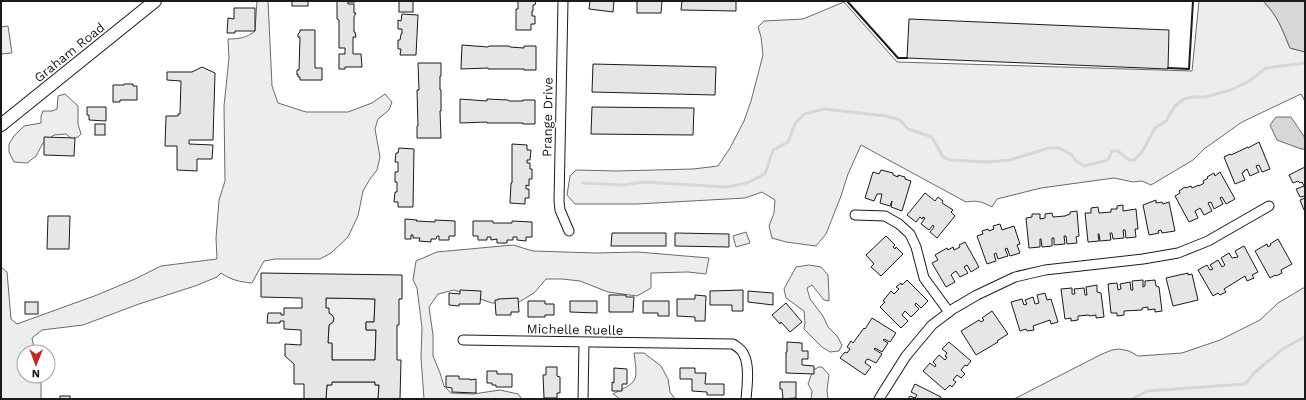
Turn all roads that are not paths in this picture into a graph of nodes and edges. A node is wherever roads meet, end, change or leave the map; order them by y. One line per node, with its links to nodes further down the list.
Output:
1 (155, 1): 3 (main road, Graham Road)
2 (562, 1): 6 (street, Prange Drive)
3 (1, 125)
4 (1269, 206): 7 (street)
5 (855, 215): 7 (street)
6 (569, 231)
7 (949, 312): 12 (street)
8 (463, 340): 9 (street, Michelle Ruelle)
9 (584, 343): 10 (street); 11 (street, Michelle Ruelle)
10 (583, 399)
11 (746, 399)
12 (880, 399)

